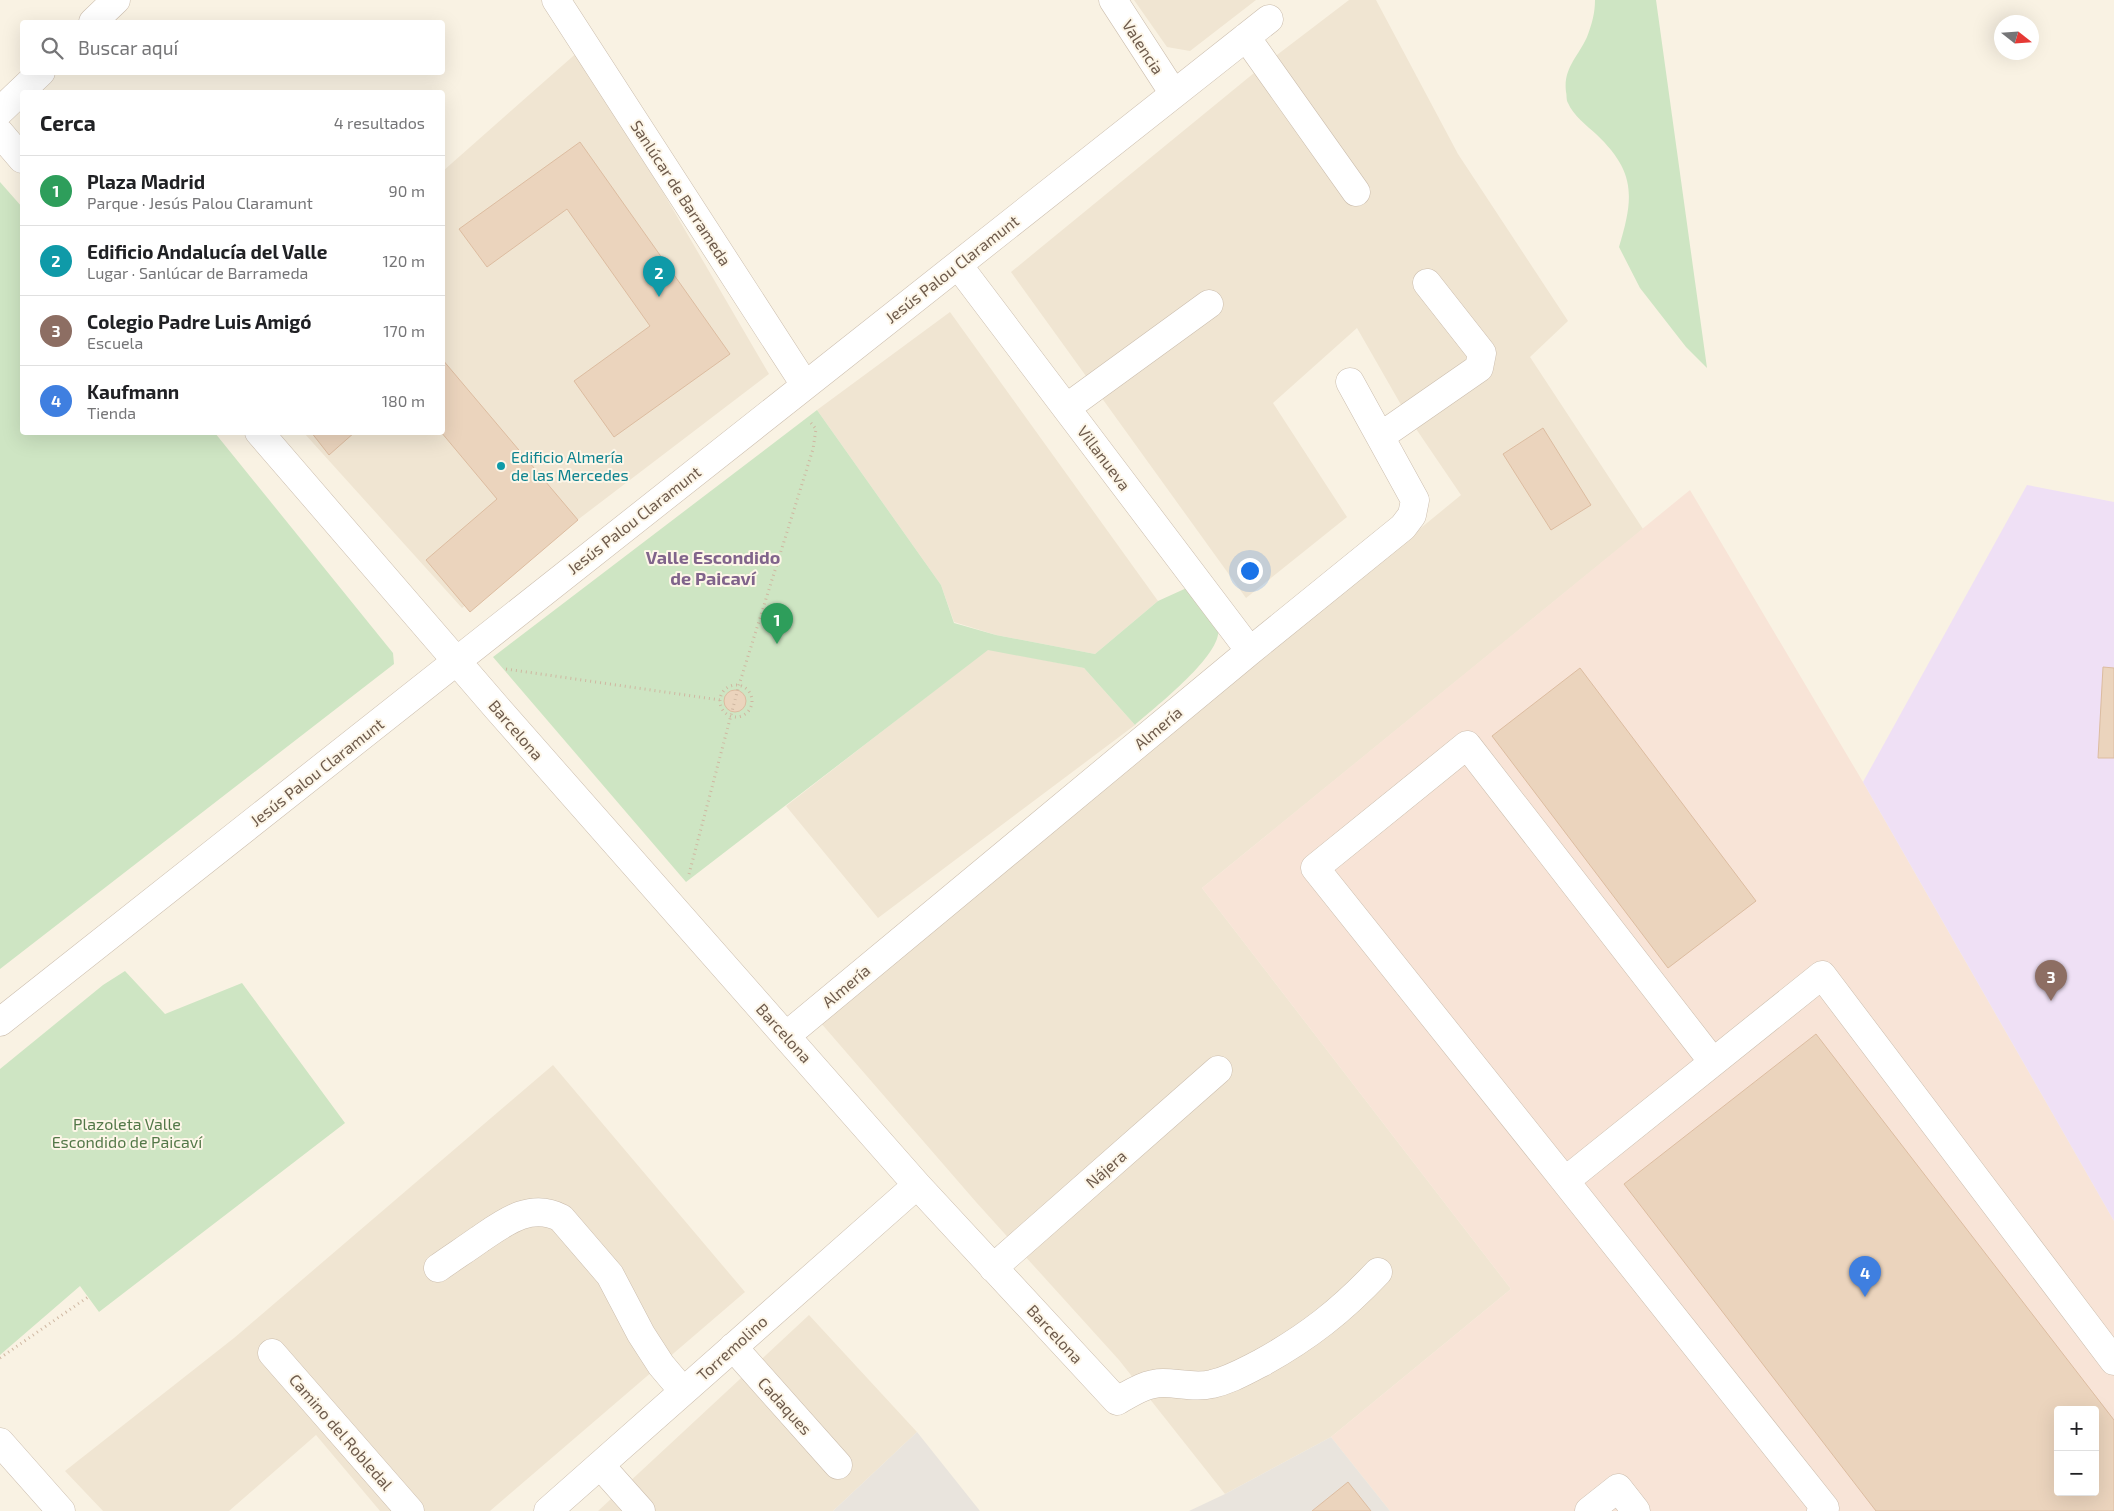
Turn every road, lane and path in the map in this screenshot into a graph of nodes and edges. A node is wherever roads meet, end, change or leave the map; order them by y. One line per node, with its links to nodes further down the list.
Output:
1 (116, 0): 5 (street)
2 (556, 0): 19 (street, Sanlúcar de Barrameda)
3 (1112, 0): 10 (street, Valencia)
4 (1269, 19): 6 (street, Jesús Palou Claramunt)
5 (95, 20)
6 (1246, 37): 10 (street, Jesús Palou Claramunt); 14 (street)
7 (37, 75): 8 (street)
8 (22, 90)
9 (20, 92): 11 (street)
10 (1174, 94): 15 (street, Jesús Palou Claramunt)
11 (0, 111)
12 (0, 133): 13 (street)
13 (20, 157)
14 (1356, 192)
15 (958, 265): 19 (street, Jesús Palou Claramunt); 20 (street, Villanueva)
16 (1427, 283): 22 (street)
17 (1209, 304): 20 (street)
18 (1350, 382): 22 (street, Almería)
19 (798, 391): 24 (street, Jesús Palou Claramunt); 26 (path)
20 (1066, 408): 23 (street, Villanueva)
21 (261, 435): 24 (street, Barcelona)
22 (1381, 436): 23 (street, Almería)
23 (1250, 651): 31 (street, Almería)
24 (456, 661): 30 (street, Jesús Palou Claramunt); 31 (street, Barcelona)
25 (505, 668): 27 (path)
26 (739, 685): 27 (path); 28 (path); 28 (path)
27 (720, 700): 28 (path)
28 (731, 716): 29 (path)
29 (686, 882)
30 (0, 1022)
31 (787, 1036): 35 (street, Barcelona)
32 (1713, 1062): 34 (street); 34 (street); 43 (street)
33 (1218, 1070): 37 (street, Nájera)
34 (1565, 1181): 54 (street)
35 (917, 1185): 37 (street, Barcelona); 40 (street, Torremolino)
36 (438, 1268): 44 (street)
37 (993, 1268): 38 (street, Barcelona)
38 (1378, 1272)
39 (88, 1297): 42 (path)
40 (733, 1347): 44 (street, Torremolino); 47 (street, Cadaques)
41 (272, 1353): 49 (street, Camino del Robledal)
42 (0, 1358)
43 (2114, 1361)
44 (684, 1391): 46 (street, Torremolino)
45 (0, 1442): 48 (street)
46 (600, 1465): 50 (street, Torremolino); 51 (street)
47 (838, 1465)
48 (61, 1511)
49 (410, 1511)
50 (548, 1511)
51 (641, 1511)
52 (1590, 1511): 53 (street)
53 (1636, 1511)
54 (1821, 1511)

